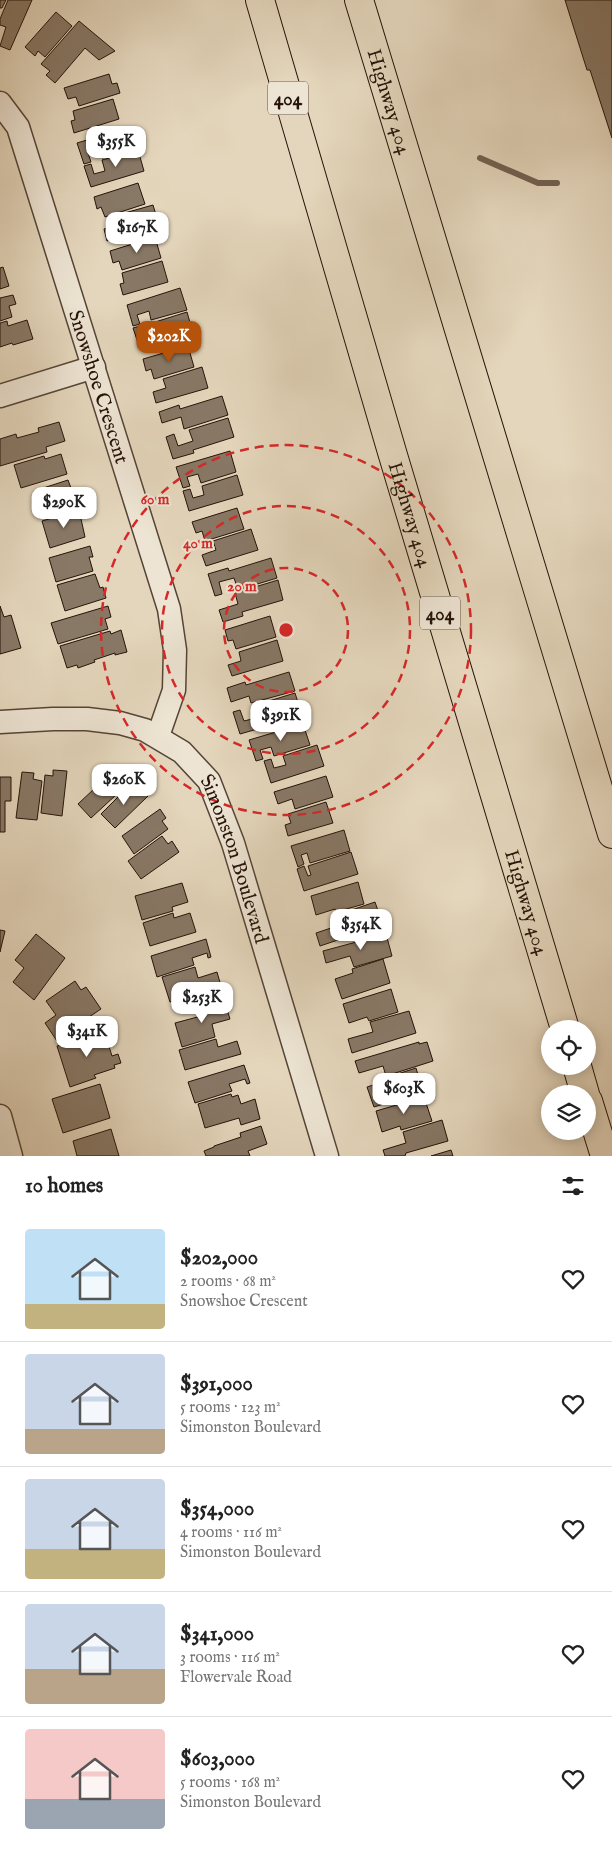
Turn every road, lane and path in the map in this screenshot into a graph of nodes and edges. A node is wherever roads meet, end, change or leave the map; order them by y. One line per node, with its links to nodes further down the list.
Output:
1 (260, 0): 9 (highway, Highway 404 / 404)
2 (359, 0): 8 (highway, Highway 404)
3 (0, 103): 4 (street, Snowshoe Crescent)
4 (94, 367): 5 (street); 7 (street, Snowshoe Crescent)
5 (0, 396)
6 (0, 722): 7 (street, Simonston Boulevard)
7 (158, 736): 13 (street, Simonston Boulevard)
8 (612, 834)
9 (562, 1020)
10 (0, 1116): 12 (street)
11 (596, 1127): 14 (highway)
12 (11, 1156)
13 (327, 1156)
14 (605, 1156)

